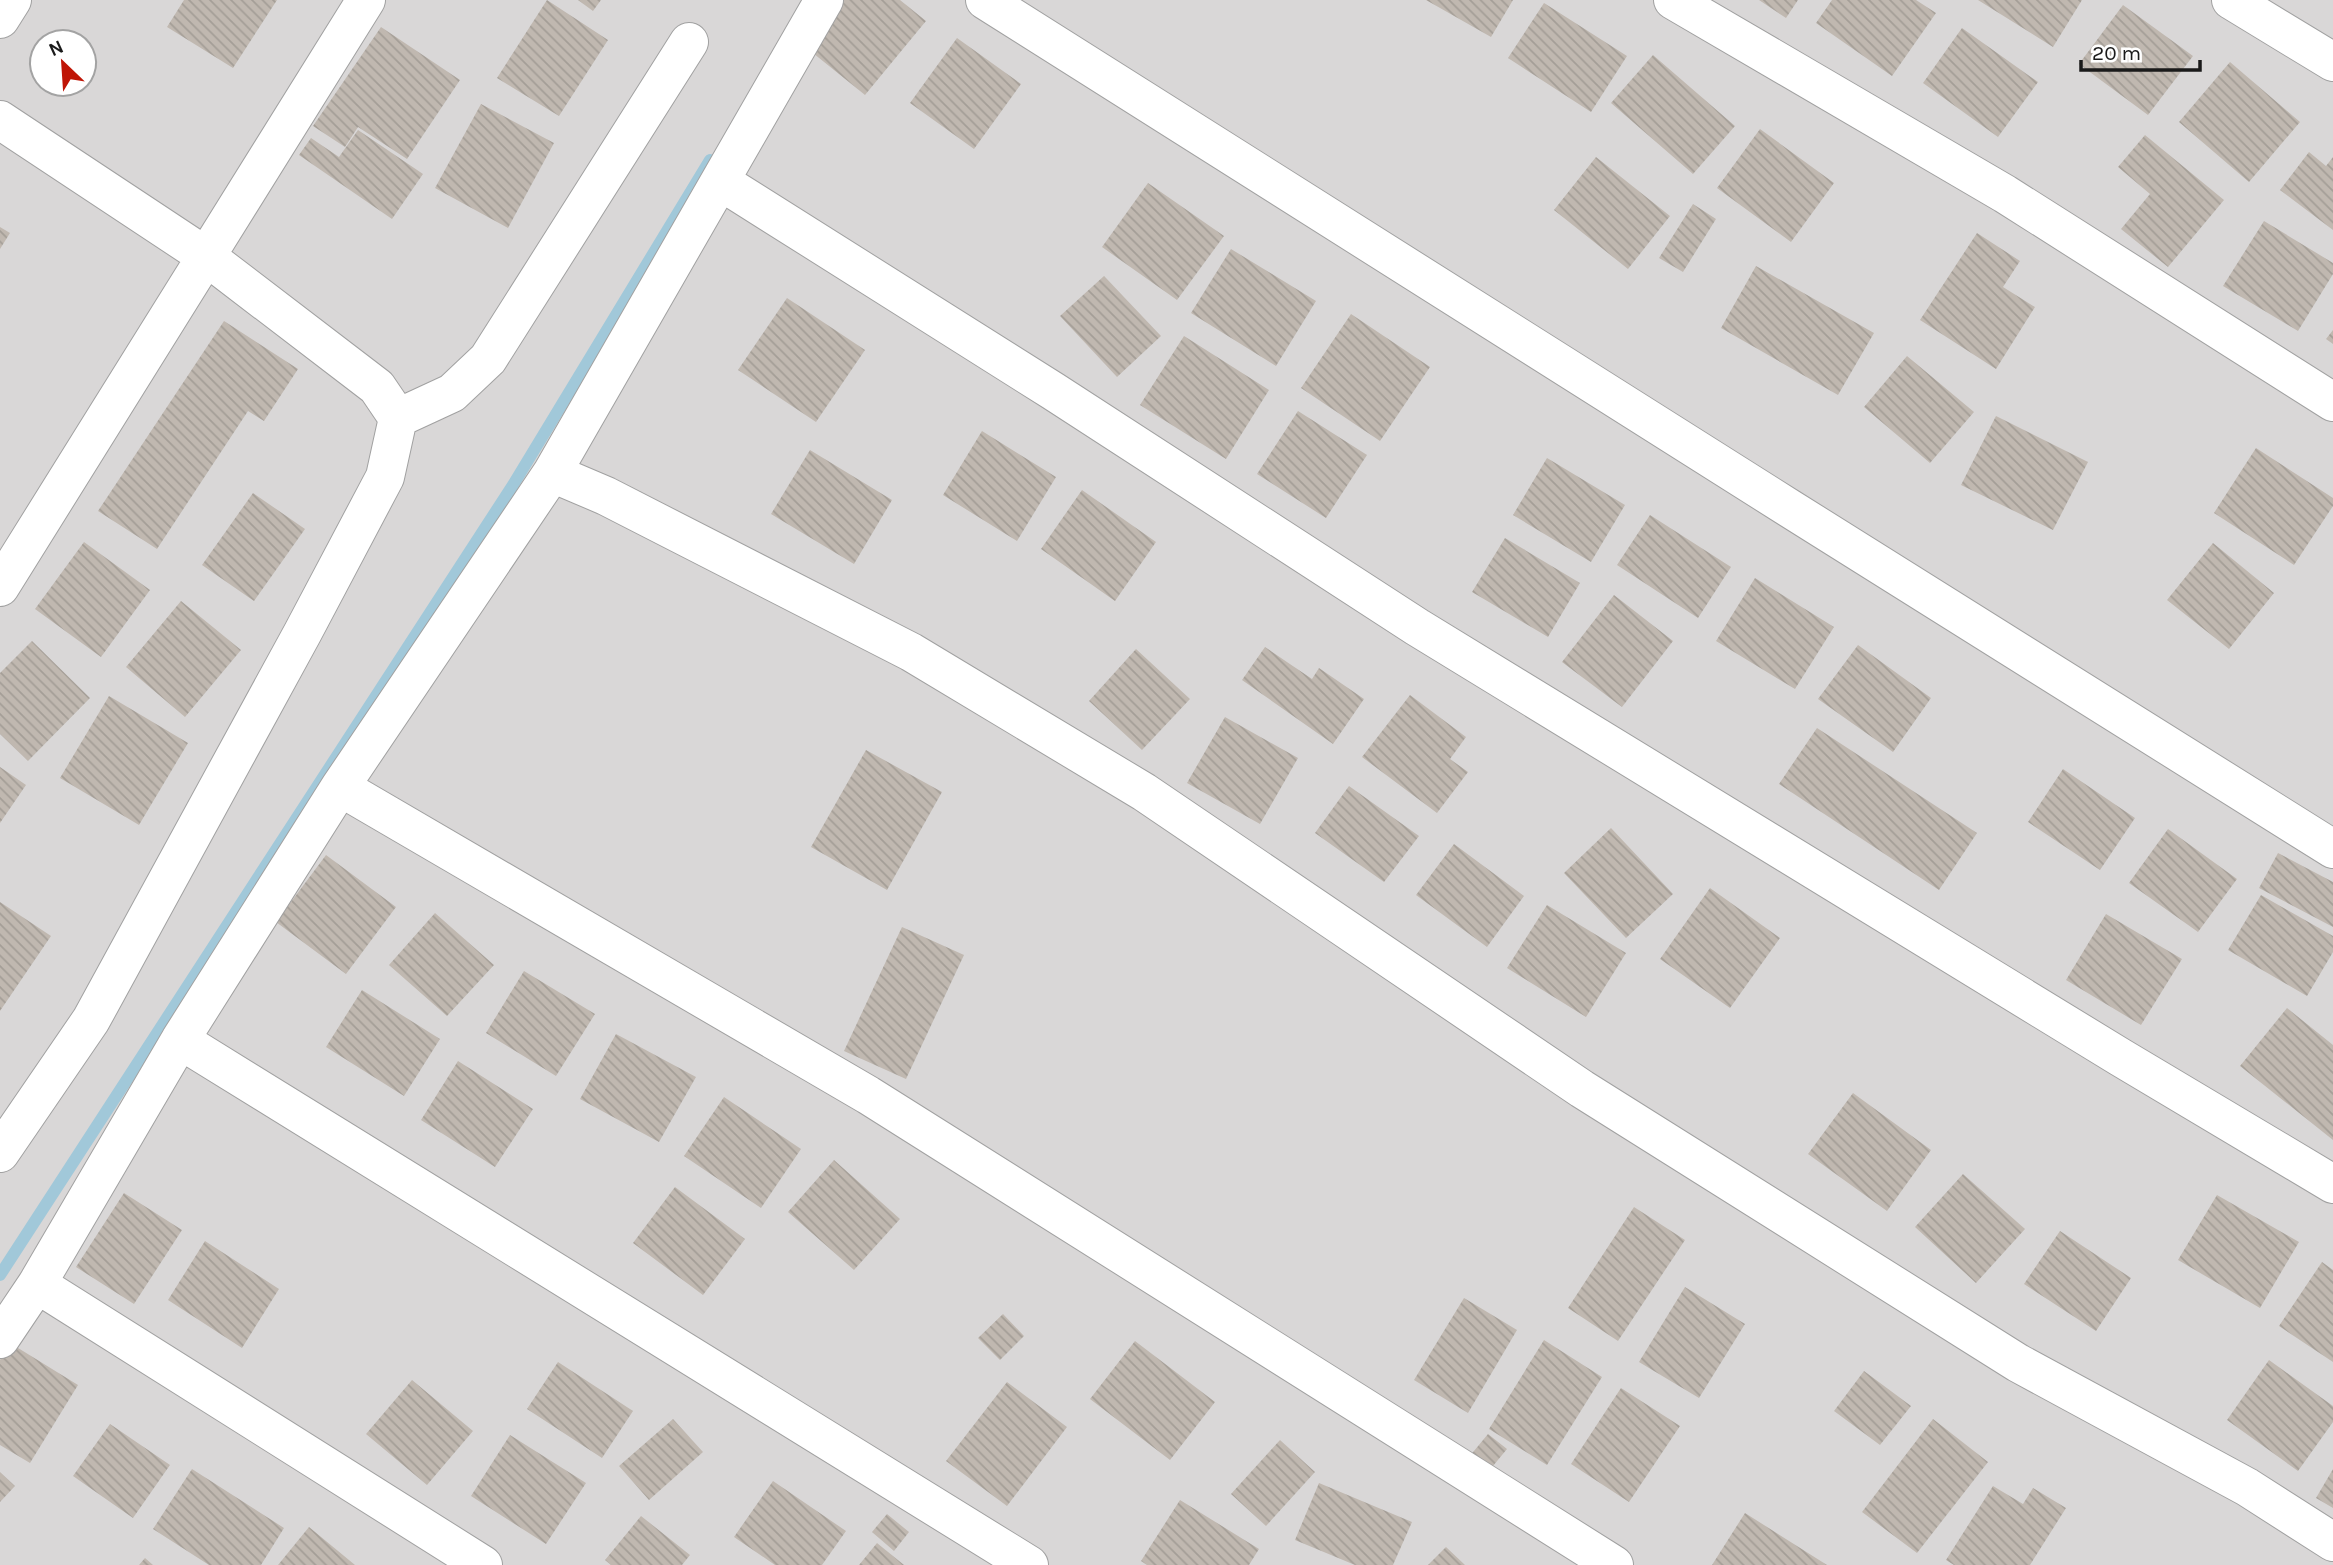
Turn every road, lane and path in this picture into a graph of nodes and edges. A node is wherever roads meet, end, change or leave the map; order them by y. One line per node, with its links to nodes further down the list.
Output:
1 (12, 0): 7 (street)
2 (366, 0): 12 (street)
3 (824, 0): 11 (street)
4 (985, 0): 18 (street)
5 (1672, 0): 13 (street)
6 (2231, 0): 9 (street)
7 (0, 19)
8 (689, 42): 14 (street)
9 (2333, 62)
10 (0, 120): 12 (street)
11 (720, 181): 15 (street); 21 (street)
12 (207, 257): 14 (street); 16 (street)
13 (2333, 402)
14 (398, 418): 20 (street)
15 (552, 473): 17 (street); 24 (street)
16 (0, 587)
17 (340, 787): 19 (street); 27 (street)
18 (2333, 849)
19 (180, 1040): 22 (street); 26 (street)
20 (0, 1153)
21 (2333, 1184)
22 (37, 1284): 23 (street); 25 (street)
23 (0, 1339)
24 (2333, 1542)
25 (483, 1565)
26 (1029, 1565)
27 (1614, 1565)

